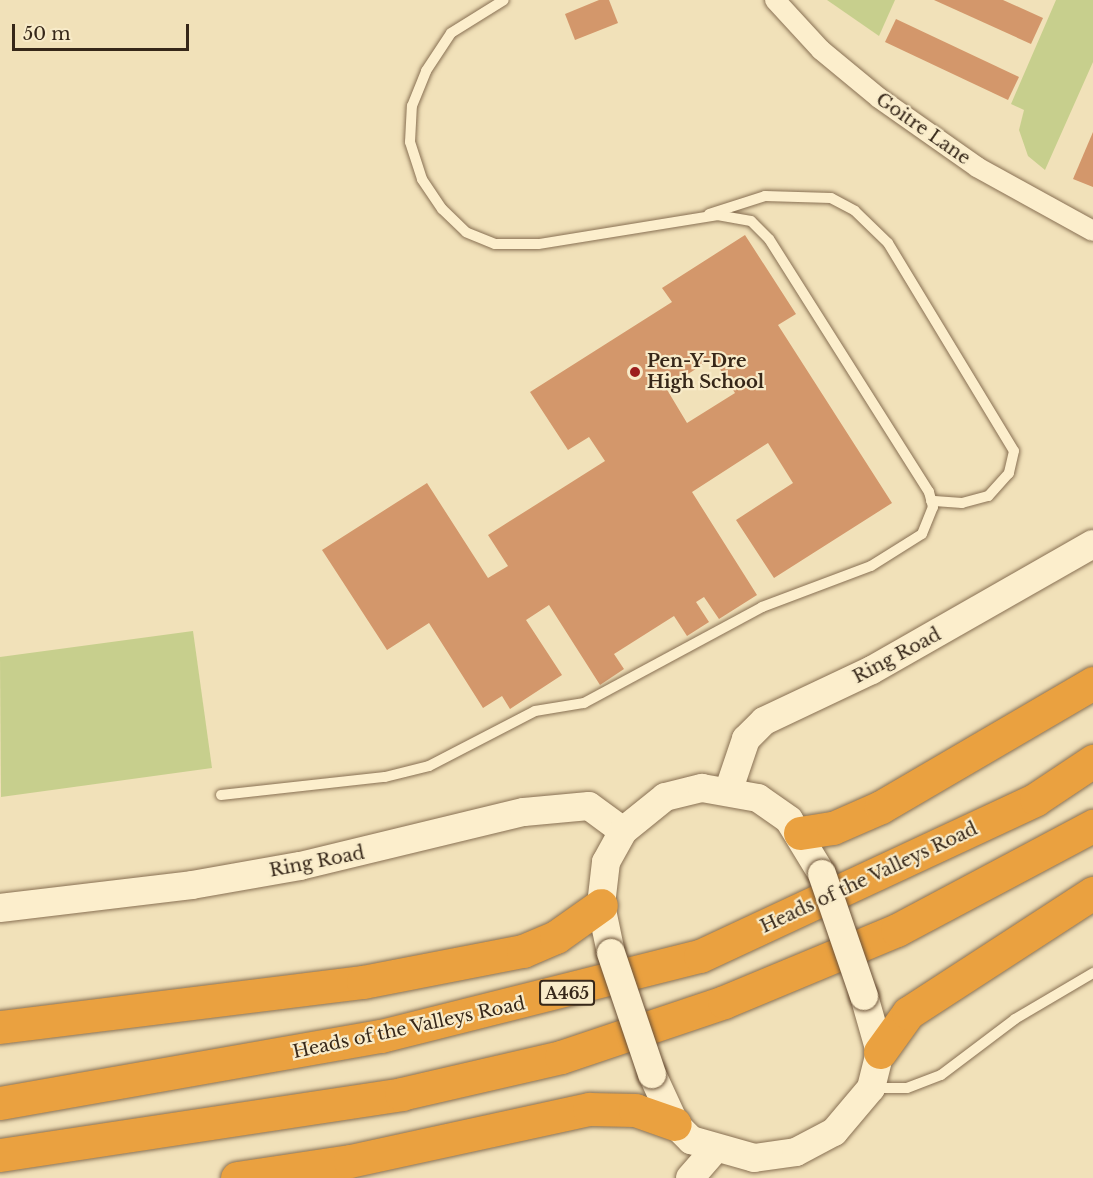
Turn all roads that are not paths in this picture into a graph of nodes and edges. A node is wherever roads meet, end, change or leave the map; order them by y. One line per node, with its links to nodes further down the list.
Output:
1 (504, 0): 3 (lane)
2 (774, 0): 4 (street, Goitre Lane)
3 (698, 219): 5 (lane); 5 (lane)
4 (1093, 231)
5 (931, 501): 10 (lane)
6 (1093, 544): 9 (street, Ring Road)
7 (1093, 683): 13 (highway)
8 (1093, 761): 21 (highway, Heads of the Valleys Road / A465)
9 (729, 789): 12 (street); 13 (street)
10 (221, 795)
11 (1093, 826): 24 (highway)
12 (623, 831): 15 (street); 16 (street, Ring Road)
13 (800, 833): 19 (street, bridge)
14 (1093, 893): 19 (highway)
15 (601, 904): 18 (highway); 22 (street, bridge)
16 (0, 908)
17 (1093, 973): 20 (lane)
18 (0, 1027)
19 (880, 1052): 20 (street)
20 (870, 1088): 23 (street)
21 (0, 1103)
22 (675, 1124): 23 (street); 25 (highway)
23 (714, 1150): 26 (street)
24 (0, 1155)
25 (237, 1178)
26 (690, 1178)

